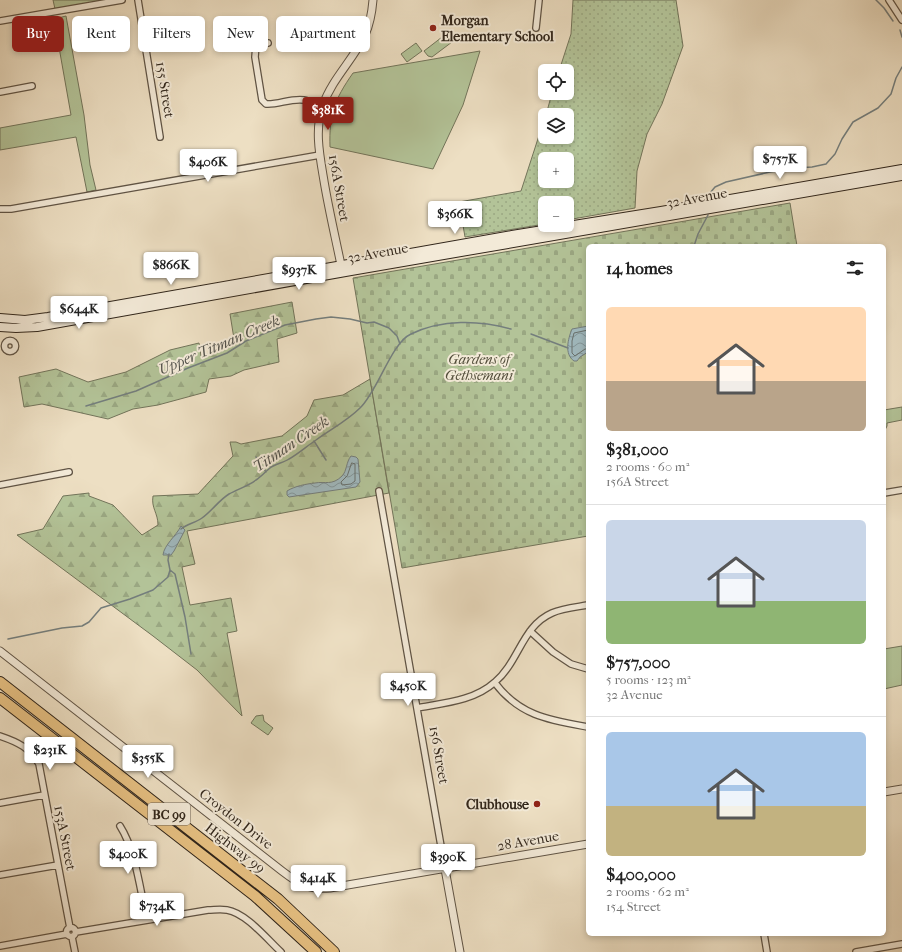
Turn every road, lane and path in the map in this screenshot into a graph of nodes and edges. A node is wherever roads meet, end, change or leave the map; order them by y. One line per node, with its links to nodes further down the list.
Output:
1 (122, 0): 8 (street)
2 (138, 0): 15 (street, 155 Street)
3 (373, 0): 6 (street, 156A Street)
4 (538, 0): 9 (street)
5 (889, 0): 7 (street)
6 (370, 20)
7 (902, 20)
8 (0, 21)
9 (536, 28)
10 (255, 52): 14 (street)
11 (355, 52): 14 (street, 156A Street)
12 (32, 86): 13 (street)
13 (0, 92)
14 (322, 107): 16 (street, 156A Street)
15 (160, 137)
16 (320, 155): 19 (street); 20 (street, 156A Street)
17 (902, 169): 20 (main road, 32 Avenue)
18 (902, 176): 20 (main road, 32 Avenue)
19 (0, 209)
20 (342, 269): 21 (main road, 32 Avenue); 22 (main road, 32 Avenue)
21 (192, 292): 22 (main road); 23 (main road, 32 Avenue)
22 (158, 305): 24 (main road, 32 Avenue)
23 (0, 318)
24 (0, 327)
25 (69, 472): 26 (street)
26 (0, 485)
27 (902, 490): 29 (street)
28 (379, 491): 37 (street, 156 Street)
29 (886, 493)
30 (586, 605): 31 (street)
31 (530, 631): 33 (street); 35 (street)
32 (0, 651): 49 (street, Croydon Drive)
33 (586, 668)
34 (0, 682): 60 (highway, Highway 99 / BC 99)
35 (495, 683): 37 (street); 38 (street)
36 (0, 698): 59 (highway, Highway 99 / BC 99)
37 (417, 708): 47 (street, 156 Street)
38 (586, 727)
39 (0, 736): 42 (street, 153A Street)
40 (902, 789): 41 (street)
41 (886, 792)
42 (44, 795): 43 (street); 46 (street, 153A Street)
43 (0, 803)
44 (120, 826): 50 (street)
45 (586, 844): 47 (street, 28 Avenue)
46 (58, 865): 48 (street); 51 (street, 153A Street)
47 (445, 869): 49 (street, 28 Avenue); 61 (street, 156 Street)
48 (0, 875)
49 (330, 888)
50 (147, 920): 53 (street); 58 (street)
51 (70, 928): 52 (street); 53 (street)
52 (67, 934): 53 (street); 56 (street)
53 (74, 935): 57 (street)
54 (764, 936): 62 (street)
55 (902, 944): 63 (street)
56 (0, 946)
57 (75, 952)
58 (281, 952)
59 (316, 952)
60 (334, 952)
61 (460, 952)
62 (767, 952)
63 (856, 952)

